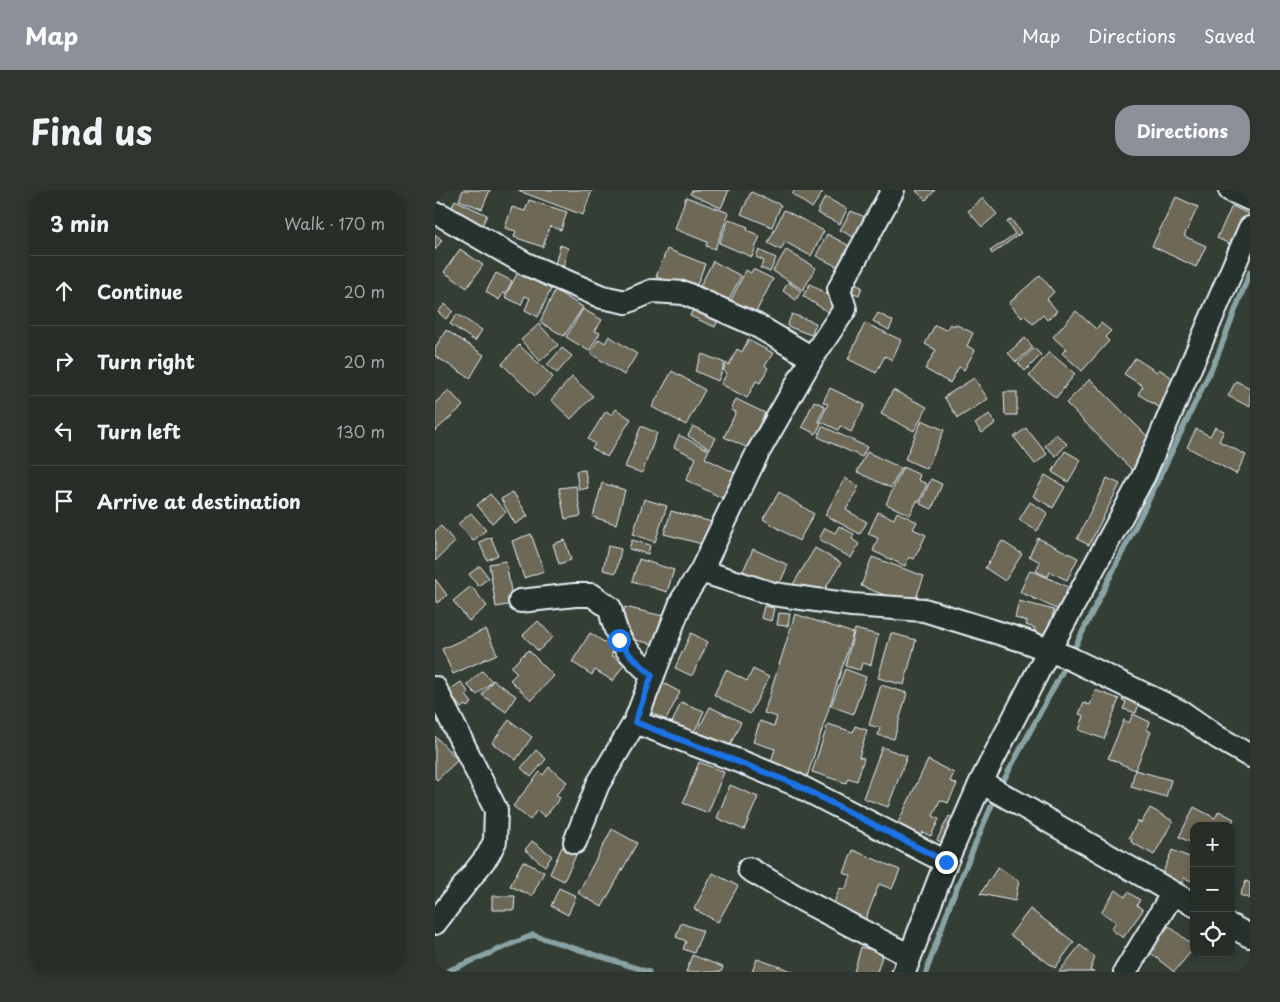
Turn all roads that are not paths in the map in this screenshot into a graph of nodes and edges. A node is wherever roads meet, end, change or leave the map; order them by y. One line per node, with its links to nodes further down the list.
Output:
1 (893, 190): 6 (street)
2 (1229, 190): 3 (street)
3 (1250, 199)
4 (435, 214): 6 (street)
5 (1250, 228): 9 (street)
6 (812, 358): 7 (street)
7 (701, 571): 9 (street); 10 (street)
8 (520, 601): 10 (street)
9 (1049, 650): 13 (street); 14 (street)
10 (652, 675): 12 (street)
11 (435, 688): 20 (street)
12 (635, 722): 15 (street); 16 (street)
13 (1250, 756)
14 (981, 782): 16 (street); 18 (street)
15 (575, 842)
16 (946, 862): 23 (street)
17 (749, 869): 23 (street)
18 (1173, 893): 19 (street); 24 (street)
19 (1190, 903)
20 (435, 923)
21 (1235, 928): 22 (street)
22 (1250, 936)
23 (907, 964)
24 (1125, 972)

